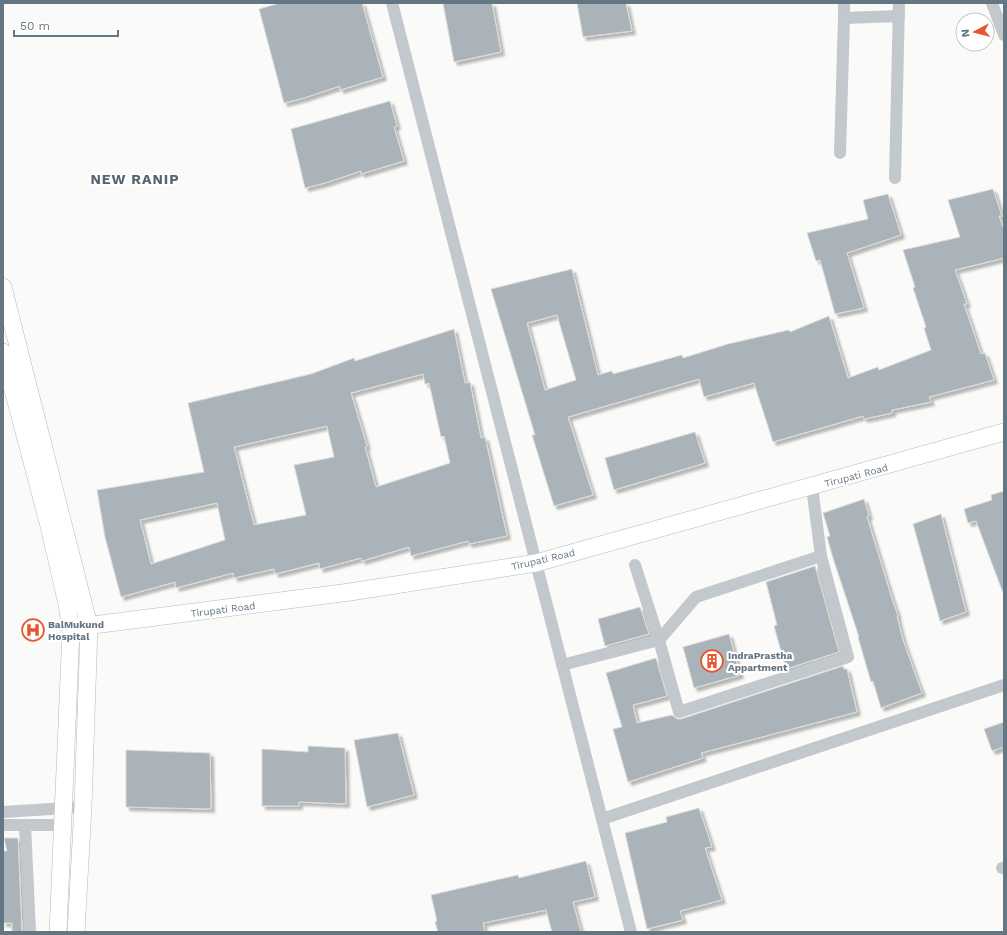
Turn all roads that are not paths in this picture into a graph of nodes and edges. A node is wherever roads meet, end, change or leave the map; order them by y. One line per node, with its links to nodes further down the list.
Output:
1 (392, 3): 15 (street)
2 (844, 3): 6 (street)
3 (899, 3): 5 (street)
4 (992, 3): 7 (street)
5 (899, 16): 6 (street); 9 (street)
6 (844, 18): 8 (street)
7 (1004, 35)
8 (840, 153)
9 (895, 178)
10 (3, 287): 17 (street)
11 (3, 352): 18 (street)
12 (1004, 432): 13 (street, Tirupati Road)
13 (812, 487): 14 (street); 15 (street, Tirupati Road)
14 (821, 556): 19 (street); 19 (street)
15 (536, 563): 17 (street, Tirupati Road); 20 (street)
16 (636, 565): 19 (street)
17 (89, 626): 18 (street, Tirupati Road); 22 (street)
18 (70, 628): 24 (street)
19 (659, 640): 20 (street)
20 (562, 665): 25 (street)
21 (1004, 685): 25 (street)
22 (83, 807): 24 (street); 30 (street)
23 (3, 812): 24 (street)
24 (63, 817): 27 (street); 29 (street)
25 (602, 819): 31 (street)
26 (3, 825): 27 (street)
27 (25, 825): 28 (street)
28 (30, 932)
29 (58, 932)
30 (76, 932)
31 (631, 932)

